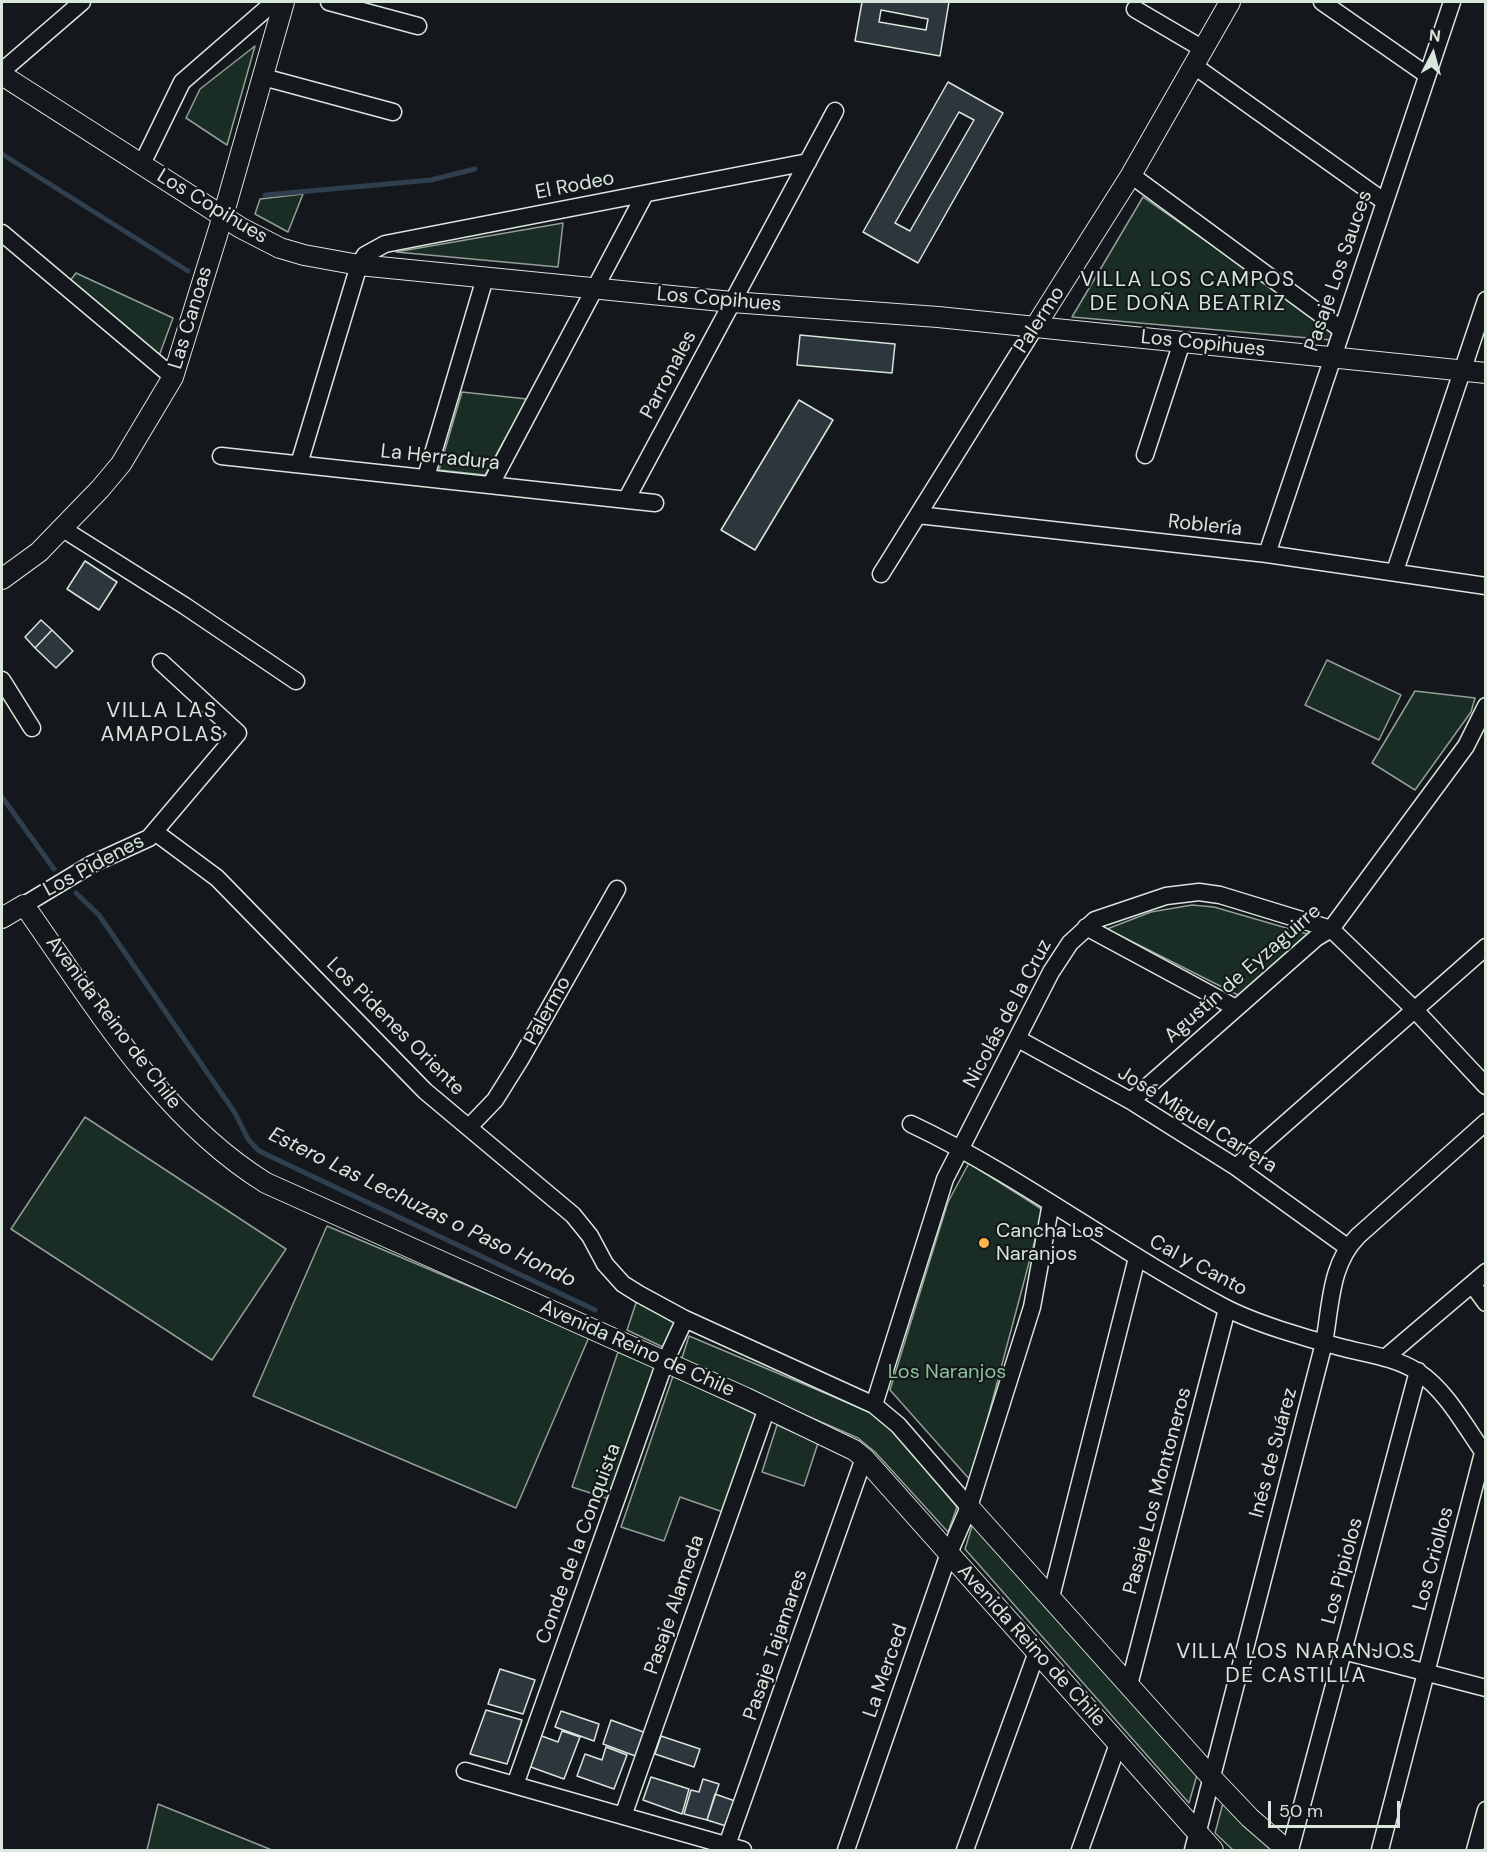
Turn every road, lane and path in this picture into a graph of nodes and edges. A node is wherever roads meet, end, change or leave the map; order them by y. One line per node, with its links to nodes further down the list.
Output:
1 (82, 2): 11 (street)
2 (274, 2): 17 (street)
3 (284, 2): 13 (street, Las Canoas)
4 (329, 2): 9 (street)
5 (1230, 2): 10 (street, Palermo)
6 (1322, 2): 12 (street)
7 (1452, 2): 12 (street, Pasaje Los Sauces)
8 (1135, 9): 10 (street)
9 (418, 26)
10 (1198, 57): 18 (street, Palermo); 20 (street)
11 (2, 73): 17 (street, Los Copihues)
12 (1428, 75): 20 (street, Pasaje Los Sauces)
13 (263, 77): 15 (street); 21 (street, Las Canoas)
14 (835, 111): 16 (street, Parronales)
15 (393, 112)
16 (808, 162): 19 (street, El Rodeo); 27 (street, Parronales)
17 (142, 164): 21 (street, Los Copihues)
18 (1131, 175): 28 (street, Palermo); 29 (street)
19 (645, 194): 23 (street, El Rodeo); 25 (street)
20 (1385, 202): 29 (street, Pasaje Los Sauces)
21 (223, 216): 23 (street, Los Copihues); 34 (street, Las Canoas)
22 (2, 233): 34 (street)
23 (359, 265): 24 (street, Los Copihues); 37 (street)
24 (485, 278): 25 (street, Los Copihues); 38 (street)
25 (596, 288): 27 (street, Los Copihues); 39 (street)
26 (1485, 300): 32 (street)
27 (732, 302): 28 (street, Los Copihues); 40 (street, Parronales)
28 (1035, 327): 30 (street, Los Copihues); 42 (street, Palermo)
29 (1342, 330): 31 (street, Pasaje Los Sauces)
30 (1182, 342): 31 (street, Los Copihues); 35 (street)
31 (1333, 357): 32 (street, Los Copihues); 44 (street, Pasaje Los Sauces)
32 (1462, 370): 33 (street, Los Copihues); 45 (street)
33 (1485, 373)
34 (173, 377): 43 (street, Las Canoas)
35 (1145, 455)
36 (221, 456): 37 (street, La Herradura)
37 (299, 464): 38 (street, La Herradura)
38 (426, 477): 39 (street, La Herradura)
39 (491, 484): 40 (street, La Herradura)
40 (626, 500): 41 (street, La Herradura)
41 (655, 503)
42 (918, 515): 44 (street, Roblería); 46 (street, Palermo)
43 (63, 529): 47 (street, Las Canoas); 51 (street)
44 (1267, 554): 45 (street, Roblería)
45 (1395, 571): 48 (street, Roblería)
46 (881, 574)
47 (2, 579)
48 (1485, 586)
49 (161, 662): 55 (street, Los Pidenes)
50 (2, 680): 54 (street)
51 (296, 681)
52 (1485, 706): 53 (street, Agustín de Eyzaguirre)
53 (1482, 727): 60 (street, Agustín de Eyzaguirre)
54 (32, 728)
55 (155, 832): 57 (street, Los Pidenes); 69 (street, Los Pidenes Oriente)
56 (617, 889): 69 (street, Palermo)
57 (24, 905): 58 (street, Los Pidenes); 82 (street, Avenida Reino de Chile)
58 (2, 918)
59 (1086, 927): 60 (street, Nicolás de la Cruz); 62 (street); 64 (street, Nicolás de la Cruz)
60 (1331, 929): 62 (street, Agustín de Eyzaguirre); 63 (street, Nicolás de la Cruz)
61 (1485, 947): 63 (street)
62 (1236, 1008): 66 (street, Agustín de Eyzaguirre)
63 (1415, 1010): 65 (street, Nicolás de la Cruz); 71 (street)
64 (1018, 1039): 66 (street, José Miguel Carrera); 70 (street, Nicolás de la Cruz)
65 (1485, 1086)
66 (1131, 1101): 71 (street, José Miguel Carrera)
67 (1485, 1122): 73 (street, Inés de Suárez)
68 (911, 1124): 70 (street, Cal y Canto)
69 (469, 1127): 79 (street, Los Pidenes Oriente)
70 (960, 1147): 72 (street, Cal y Canto); 84 (street, Nicolás de la Cruz)
71 (1236, 1167): 73 (street, José Miguel Carrera)
72 (1051, 1203): 74 (street, Cal y Canto); 88 (street, La Merced)
73 (1347, 1246): 80 (street, Inés de Suárez)
74 (1137, 1258): 78 (street, Cal y Canto); 90 (street)
75 (1485, 1272): 76 (street)
76 (1472, 1284): 77 (street); 81 (street)
77 (1485, 1303)
78 (1227, 1309): 80 (street, Cal y Canto); 94 (street, Pasaje Los Montoneros)
79 (686, 1319): 82 (street, Conde de la Conquista); 84 (street)
80 (1324, 1343): 81 (street, Cal y Canto); 98 (street, Inés de Suárez)
81 (1385, 1358): 83 (street, Cal y Canto)
82 (665, 1362): 85 (street, Avenida Reino de Chile); 99 (street, Conde de la Conquista)
83 (1418, 1371): 86 (street, Cal y Canto); 91 (street, Los Pipiolos)
84 (874, 1405): 88 (street)
85 (767, 1408): 87 (street, Avenida Reino de Chile); 101 (street, Pasaje Alameda)
86 (1484, 1455): 93 (street, Los Criollos)
87 (864, 1458): 89 (street, Avenida Reino de Chile); 104 (street, Pasaje Tajamares)
88 (969, 1507): 89 (street, La Merced); 90 (street)
89 (949, 1553): 92 (street, Avenida Reino de Chile); 106 (street, La Merced)
90 (1051, 1598): 94 (street)
91 (1344, 1651): 93 (street); 110 (street, Los Pipiolos)
92 (1036, 1652): 96 (street, Avenida Reino de Chile); 107 (street)
93 (1426, 1672): 95 (street); 111 (street, Los Criollos)
94 (1129, 1685): 98 (street)
95 (1485, 1688)
96 (1118, 1744): 102 (street, Avenida Reino de Chile); 108 (street)
97 (465, 1771): 99 (street)
98 (1211, 1777): 102 (street, Inés de Suárez); 110 (street)
99 (515, 1785): 101 (street)
100 (1485, 1810): 105 (street)
101 (623, 1816): 104 (street)
102 (1195, 1842): 109 (street, Avenida Reino de Chile)
103 (1485, 1847): 105 (street)
104 (735, 1848)
105 (1475, 1850)
106 (846, 1851)
107 (965, 1851)
108 (1080, 1851)
109 (1214, 1851)
110 (1289, 1851)
111 (1380, 1851)

